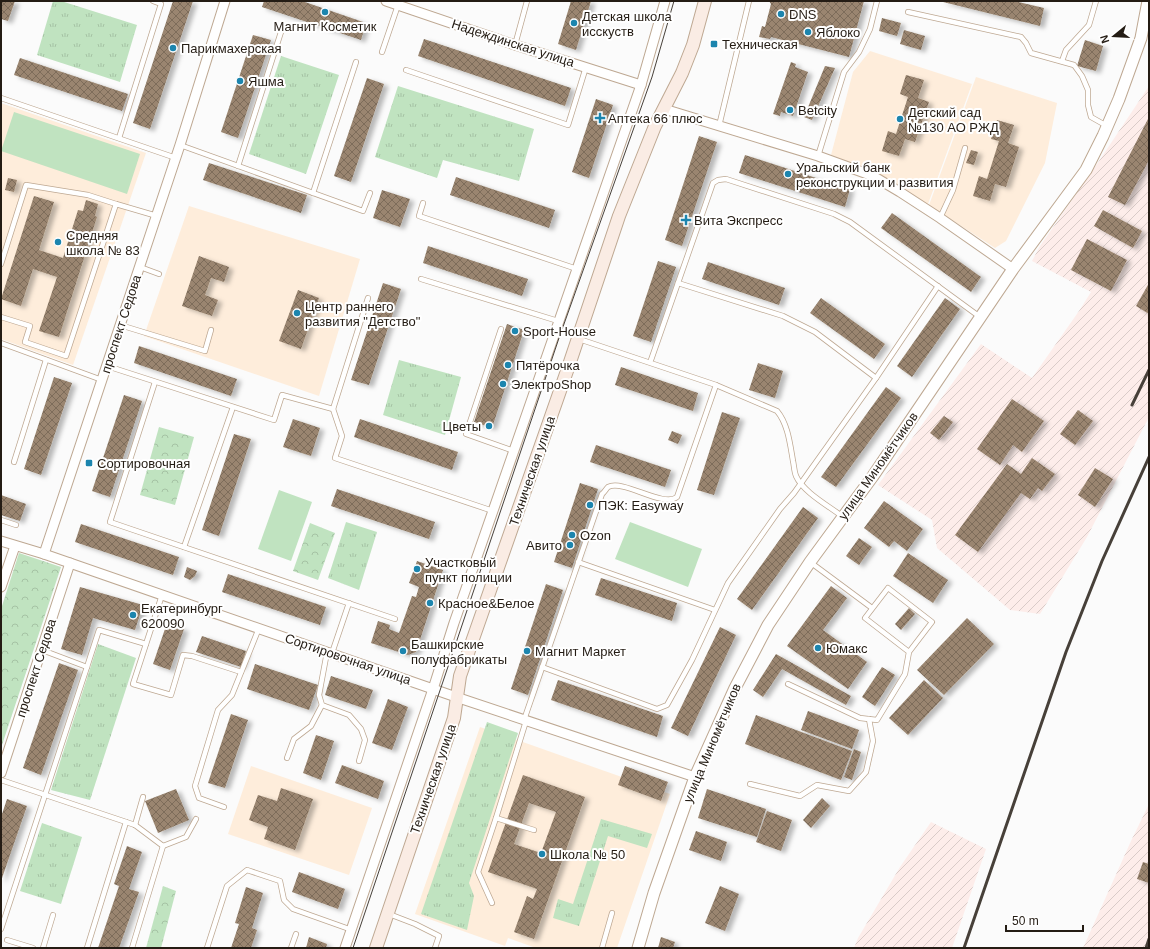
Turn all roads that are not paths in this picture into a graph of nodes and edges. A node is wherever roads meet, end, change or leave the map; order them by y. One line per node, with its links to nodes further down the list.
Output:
1 (153, 1): 25 (lane)
2 (224, 1): 26 (street, проспект Седова)
3 (386, 1): 11 (street, Надеждинская улица)
4 (527, 1): 14 (lane)
5 (664, 1): 20 (street)
6 (705, 1): 22 (main road, Техническая улица)
7 (749, 1): 23 (lane)
8 (877, 1): 28 (lane)
9 (1096, 1): 16 (lane)
10 (1148, 1): 24 (street, улица Миномётчиков)
11 (398, 5): 14 (street, Надеждинская улица); 15 (lane)
12 (908, 12): 16 (lane)
13 (281, 32): 30 (lane)
14 (515, 45): 18 (street, Надеждинская улица)
15 (382, 52)
16 (1062, 61): 24 (lane)
17 (356, 62): 32 (lane)
18 (586, 67): 19 (lane); 20 (street, Надеждинская улица)
19 (406, 70)
20 (640, 85): 39 (street)
21 (1, 98): 25 (lane)
22 (664, 109): 23 (street); 52 (main road, Техническая улица)
23 (719, 126): 28 (street)
24 (1107, 126): 40 (street, улица Миномётчиков)
25 (119, 138): 29 (lane)
26 (180, 145): 29 (street, проспект Седова); 30 (lane)
27 (965, 148): 36 (lane)
28 (818, 156): 36 (street)
29 (176, 158): 35 (street, проспект Седова)
30 (238, 166): 32 (lane)
31 (370, 192): 32 (lane)
32 (313, 193)
33 (423, 203): 39 (lane)
34 (116, 204): 35 (lane); 37 (lane); 46 (lane)
35 (157, 216): 38 (street, проспект Седова)
36 (940, 218): 40 (street)
37 (1, 264)
38 (140, 267): 41 (lane); 49 (street, проспект Седова)
39 (577, 269): 48 (street)
40 (1013, 269): 47 (street, улица Миномётчиков)
41 (159, 274)
42 (421, 278): 48 (lane)
43 (678, 283): 44 (lane); 55 (lane); 57 (lane)
44 (938, 286): 47 (lane); 57 (lane)
45 (368, 298): 62 (lane)
46 (1, 317)
47 (981, 317): 67 (street, улица Миномётчиков)
48 (558, 321): 63 (street)
49 (120, 325): 51 (lane); 56 (street, проспект Седова)
50 (501, 329): 63 (lane)
51 (211, 330)
52 (578, 339): 60 (lane); 93 (main road, Техническая улица)
53 (1, 343): 54 (lane)
54 (46, 360): 58 (lane); 64 (lane)
55 (651, 360)
56 (107, 366): 58 (street, проспект Седова); 59 (lane)
57 (876, 378): 65 (lane)
58 (102, 380): 73 (street, проспект Седова)
59 (155, 382): 61 (lane); 72 (lane)
60 (716, 385): 65 (lane); 74 (lane)
61 (233, 407): 62 (lane); 72 (lane)
62 (333, 409): 66 (lane)
63 (514, 451): 66 (street)
64 (14, 462)
65 (800, 483): 67 (lane); 81 (lane)
66 (493, 510): 92 (street)
67 (843, 517): 75 (street, улица Миномётчиков)
68 (1, 520): 69 (lane)
69 (16, 525)
70 (1, 541): 71 (street, Сортировочная улица)
71 (15, 546): 73 (street, Сортировочная улица); 77 (street)
72 (184, 547): 79 (lane)
73 (44, 554): 76 (street, Сортировочная улица)
74 (578, 562): 81 (lane); 89 (lane)
75 (810, 562): 80 (lane); 100 (street, улица Миномётчиков)
76 (70, 563): 78 (street, Сортировочная улица); 85 (street, проспект Седова)
77 (1, 587)
78 (162, 595): 83 (street, Сортировочная улица); 84 (lane)
79 (349, 603): 82 (lane); 86 (lane)
80 (872, 608): 87 (lane); 87 (lane)
81 (715, 610): 89 (lane)
82 (395, 619)
83 (259, 628): 86 (street, Сортировочная улица); 90 (lane)
84 (146, 644): 88 (lane); 90 (lane)
85 (42, 650): 88 (lane); 99 (street, проспект Седова)
86 (330, 652): 92 (street, Сортировочная улица); 94 (lane)
87 (910, 652): 95 (lane)
88 (87, 667): 103 (lane)
89 (542, 667): 96 (lane)
90 (241, 672): 105 (lane)
91 (788, 684): 95 (lane)
92 (433, 689): 93 (street, Сортировочная улица); 117 (street)
93 (456, 698): 96 (street, Сортировочная улица); 113 (main road, Техническая улица)
94 (322, 705): 97 (lane); 98 (lane)
95 (869, 719): 102 (lane)
96 (525, 720): 100 (street, Сортировочная улица); 106 (lane)
97 (287, 758)
98 (359, 760)
99 (1, 773)
100 (695, 777): 130 (street, улица Миномётчиков)
101 (1, 780): 103 (lane)
102 (750, 784)
103 (45, 795): 108 (lane); 116 (lane)
104 (143, 797): 109 (lane)
105 (224, 807)
106 (496, 818): 110 (lane); 112 (lane)
107 (196, 819): 111 (lane)
108 (126, 822): 109 (lane); 122 (lane)
109 (135, 825): 111 (lane)
110 (534, 830)
111 (163, 846): 123 (lane)
112 (492, 903)
113 (388, 913): 127 (main road, Техническая улица); 128 (lane)
114 (612, 913): 129 (lane)
115 (53, 915): 121 (lane)
116 (1, 929)
117 (352, 930): 124 (lane); 126 (street)
118 (296, 934): 125 (lane)
119 (7, 940): 120 (lane)
120 (33, 948)
121 (42, 948)
122 (87, 948)
123 (132, 948)
124 (207, 948)
125 (291, 948)
126 (345, 948)
127 (376, 948)
128 (435, 948)
129 (602, 948)
130 (638, 948)

